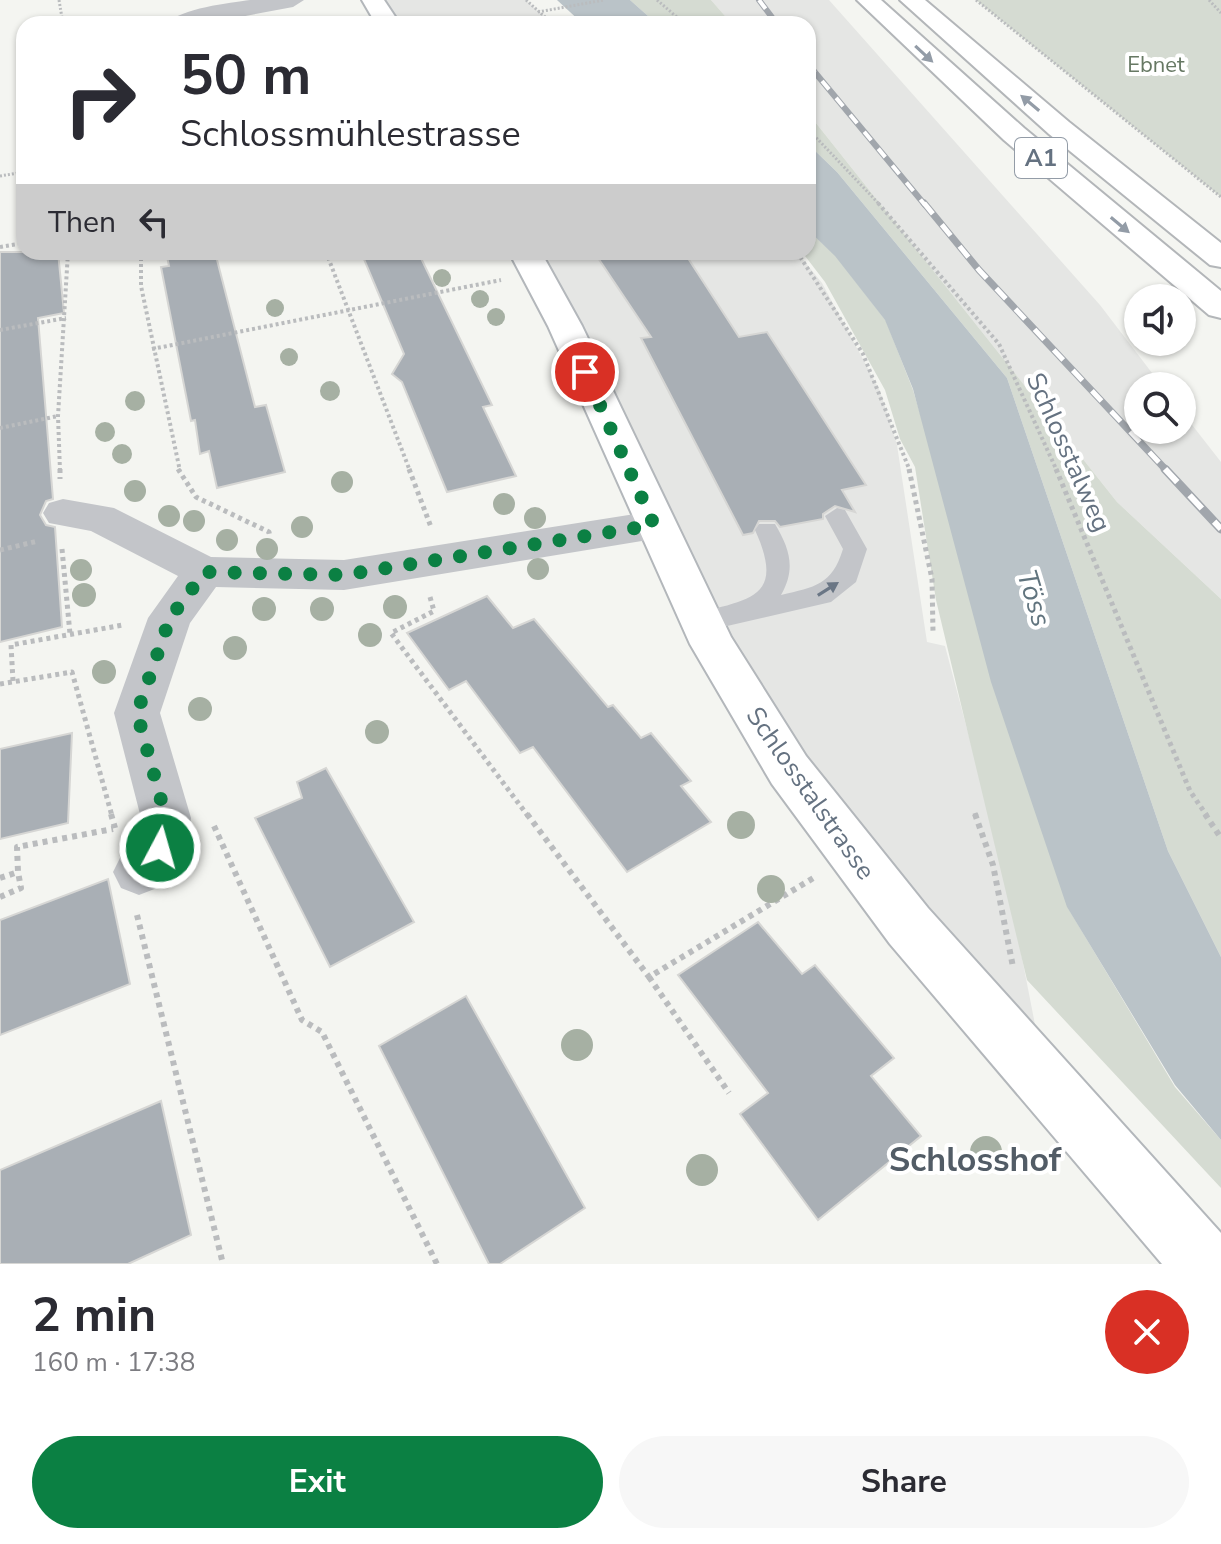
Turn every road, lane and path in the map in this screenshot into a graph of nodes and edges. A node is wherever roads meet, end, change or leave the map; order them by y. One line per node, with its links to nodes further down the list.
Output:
1 (293, 0): 11 (street)
2 (526, 0): 9 (path)
3 (604, 0): 9 (path)
4 (657, 0): 13 (path)
5 (868, 0): 22 (main road, A1, one-way to 22)
6 (911, 0): 16 (main road, A1, one-way to 6)
7 (976, 0): 15 (path)
8 (1209, 0): 10 (path)
9 (538, 12): 12 (path)
10 (1221, 13)
11 (204, 16)
12 (543, 16)
13 (676, 16)
14 (816, 137): 47 (path, Schlosstalweg)
15 (1221, 197)
16 (1221, 258)
17 (68, 260): 24 (path)
18 (141, 260): 26 (path)
19 (329, 260): 23 (path)
20 (803, 260): 40 (path)
21 (517, 265): 23 (path); 31 (main road, Schlosstalstrasse)
22 (1221, 308)
23 (349, 310): 26 (path); 35 (path)
24 (66, 318): 25 (path); 27 (path)
25 (0, 330)
26 (152, 349): 36 (path)
27 (58, 416): 28 (path); 30 (path)
28 (0, 428)
29 (837, 516): 37 (lane, one-way to 29)
30 (58, 520): 33 (path); 34 (street); 41 (path)
31 (654, 525): 35 (street); 39 (main road, Schlosstalstrasse)
32 (767, 530): 37 (lane)
33 (0, 550)
34 (205, 572): 36 (street); 38 (street)
35 (435, 572): 36 (street); 53 (path)
36 (277, 574)
37 (754, 611): 39 (lane)
38 (170, 618): 41 (path); 49 (street)
39 (701, 622): 58 (main road, Schlosstalstrasse)
40 (933, 632)
41 (70, 634): 42 (path)
42 (13, 681): 43 (path); 46 (path)
43 (0, 684)
44 (975, 813): 54 (path)
45 (212, 821): 57 (path)
46 (116, 829): 48 (path); 49 (path)
47 (1221, 838)
48 (18, 872): 51 (path); 52 (path)
49 (131, 873): 56 (path)
50 (815, 876): 53 (path)
51 (0, 878)
52 (0, 897)
53 (649, 977): 55 (path)
54 (1013, 981)
55 (729, 1093)
56 (223, 1264)
57 (437, 1264)
58 (1205, 1264)

